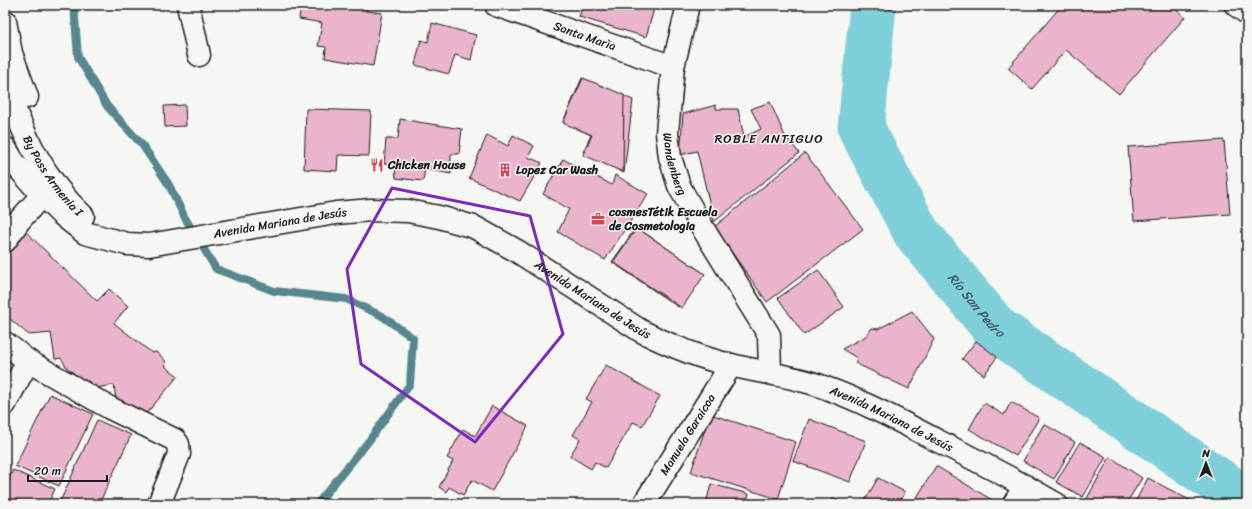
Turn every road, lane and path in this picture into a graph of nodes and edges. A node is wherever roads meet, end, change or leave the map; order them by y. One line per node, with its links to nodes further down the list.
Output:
1 (188, 5): 7 (street)
2 (496, 5): 8 (street, Santa Marìa)
3 (688, 5): 8 (street, Wandenberg)
4 (1236, 5): 5 (street)
5 (1247, 13)
6 (5, 21): 11 (street)
7 (199, 55)
8 (673, 67): 18 (street, Wandenberg)
9 (5, 80): 11 (street, By Pass Armenia I)
10 (5, 148): 12 (street, By Pass Armenia I)
11 (32, 148): 13 (street, By Pass Armenia I)
12 (42, 195): 13 (street, By Pass Armenia I); 14 (street)
13 (109, 240): 17 (street, Avenida Mariana de Jesús)
14 (5, 241)
15 (5, 342): 16 (street)
16 (28, 361): 19 (street); 21 (street)
17 (731, 365): 18 (street, Avenida Mariana de Jesús); 22 (street, Manuela Garaicoa)
18 (770, 373): 20 (street, Avenida Mariana de Jesús)
19 (5, 404)
20 (1020, 495): 23 (street, Avenida Mariana de Jesús)
21 (159, 504)
22 (644, 504)
23 (1056, 504)

